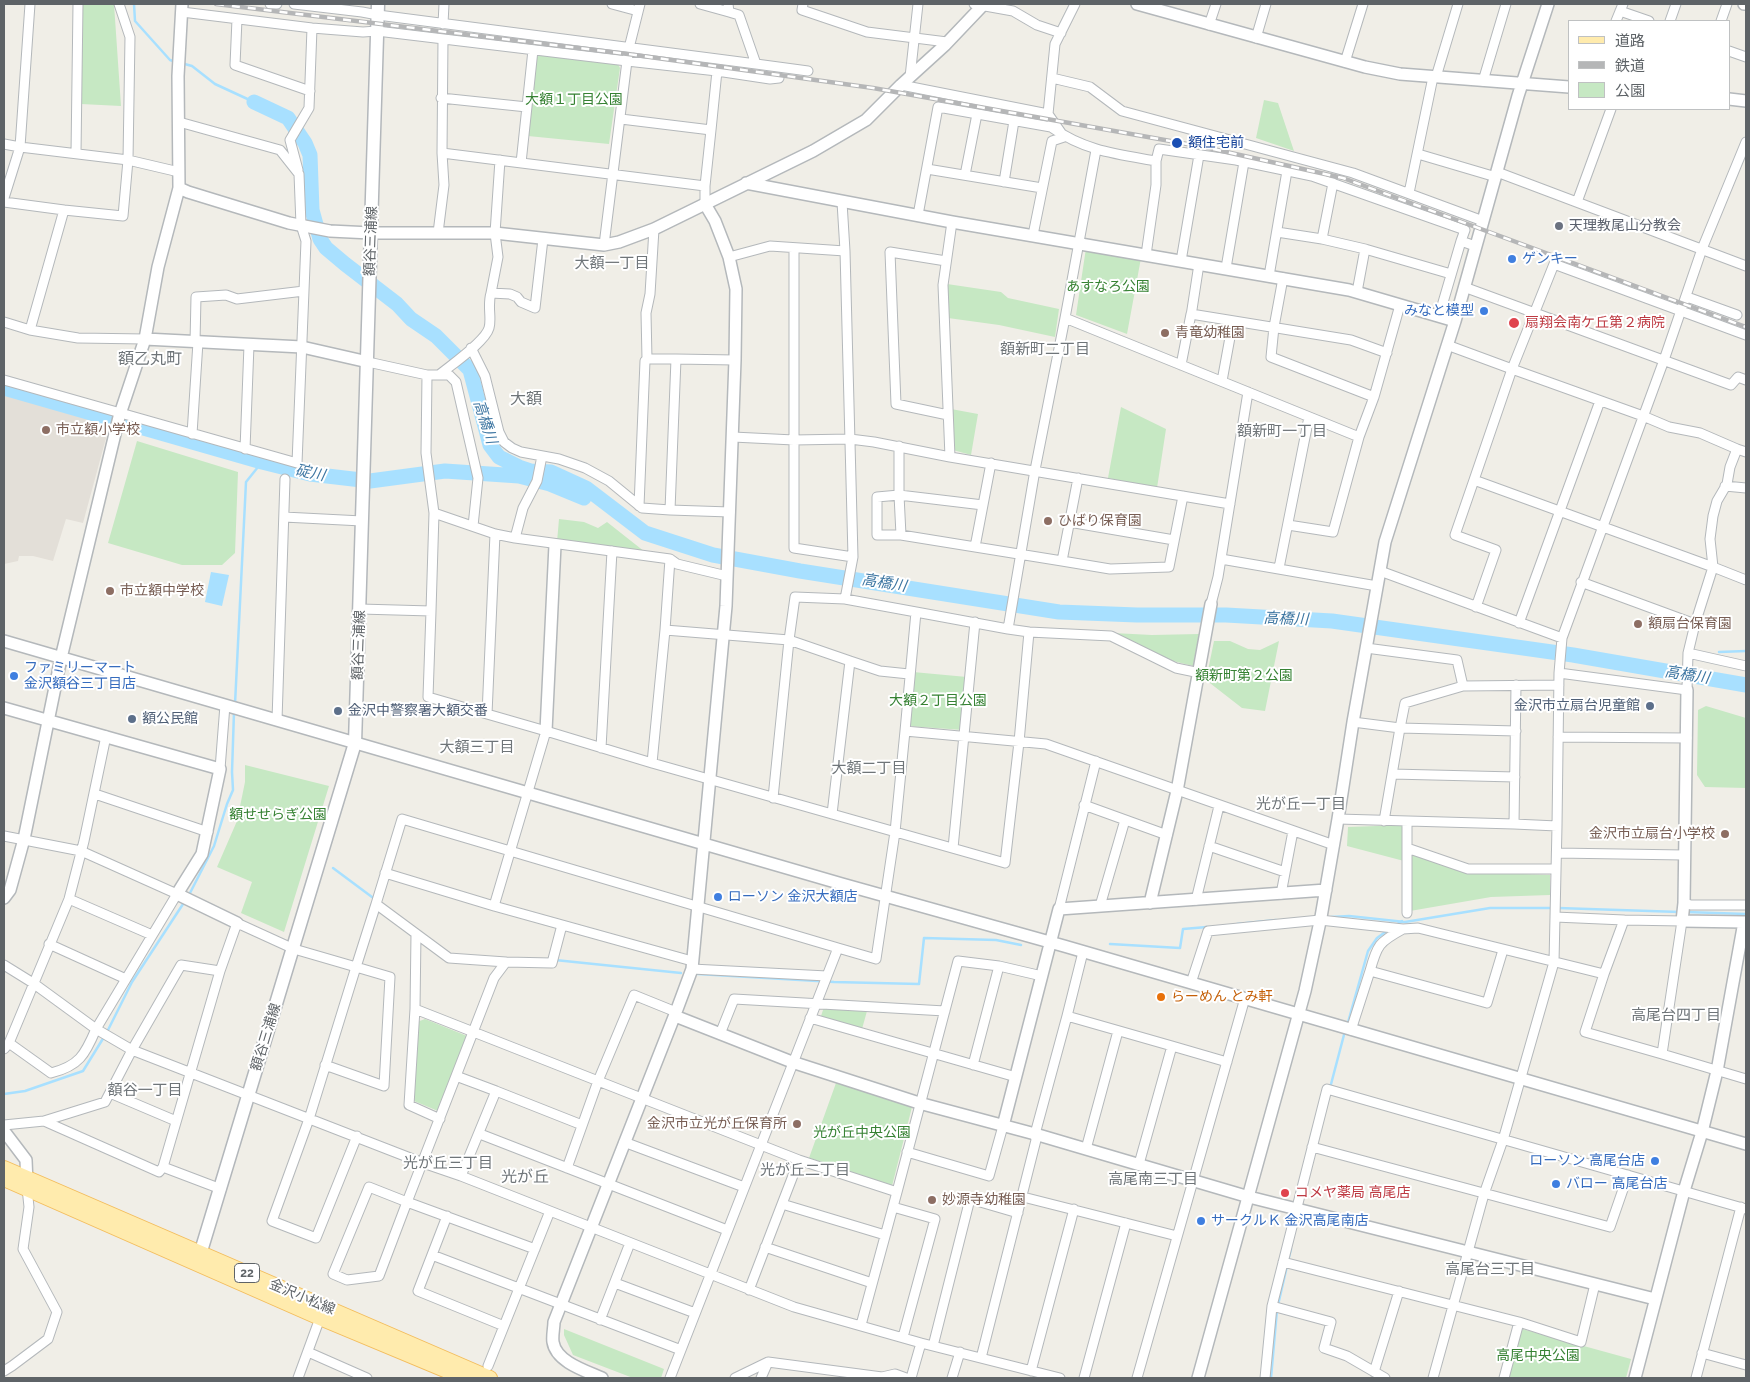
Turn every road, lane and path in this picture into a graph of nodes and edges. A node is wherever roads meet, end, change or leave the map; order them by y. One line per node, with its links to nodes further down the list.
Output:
1 (30, 4): 75 (street)
2 (78, 4): 77 (street)
3 (119, 4): 81 (street)
4 (270, 4): 5 (street)
5 (277, 4)
6 (294, 4): 23 (street)
7 (444, 4): 34 (street)
8 (612, 4): 24 (street)
9 (700, 4): 27 (street)
10 (804, 4): 39 (street)
11 (918, 4): 39 (street)
12 (980, 4): 38 (street); 42 (street)
13 (1075, 4): 38 (street)
14 (1137, 4): 35 (street)
15 (1216, 4): 35 (street)
16 (1266, 4): 40 (street)
17 (1363, 4): 48 (street)
18 (1458, 4): 53 (street)
19 (1506, 4): 56 (street)
20 (1548, 4): 57 (street)
21 (1676, 4): 32 (street)
22 (1727, 4): 33 (street)
23 (325, 6): 28 (street)
24 (639, 7): 43 (street)
25 (1621, 7): 30 (street); 31 (street)
26 (182, 8): 29 (street); 70 (street)
27 (729, 8): 49 (street)
28 (378, 10): 34 (street); 37 (main road, 額谷三浦線)
29 (237, 19): 36 (street); 60 (street)
30 (1616, 20)
31 (1647, 20)
32 (1670, 20)
33 (1721, 20)
34 (443, 24): 43 (street)
35 (1209, 24): 40 (street)
36 (312, 28): 37 (street); 60 (street)
37 (377, 31): 41 (street); 111 (main road, 額谷三浦線)
38 (1061, 33): 55 (street)
39 (914, 38): 42 (street); 52 (street)
40 (1256, 38): 48 (street)
41 (443, 39): 44 (street); 61 (street)
42 (947, 42): 52 (street)
43 (629, 48): 47 (street); 49 (street)
44 (533, 50): 47 (street); 64 (street)
45 (1730, 50): 46 (street)
46 (1746, 57)
47 (627, 61): 50 (street); 68 (street)
48 (1345, 62): 53 (street)
49 (756, 64): 51 (street)
50 (717, 71): 54 (street); 71 (street)
51 (808, 71)
52 (910, 76): 58 (street)
53 (1434, 77): 56 (street); 79 (street)
54 (779, 78)
55 (1052, 78): 67 (street); 99 (street)
56 (1483, 81): 57 (street)
57 (1522, 84): 59 (street); 91 (street)
58 (901, 85): 67 (street); 94 (street)
59 (1568, 87)
60 (310, 91): 89 (street)
61 (441, 98): 64 (street); 78 (street)
62 (1730, 99): 63 (street)
63 (1746, 101)
64 (527, 107): 84 (street)
65 (1611, 110): 102 (street)
66 (977, 114): 69 (street); 86 (street); 92 (street)
67 (1048, 114): 72 (street)
68 (621, 119): 71 (street); 90 (street)
69 (1014, 121): 72 (street); 93 (street)
70 (179, 122): 88 (street); 89 (street)
71 (711, 130): 96 (street)
72 (1064, 136): 76 (street); 98 (street)
73 (1746, 142): 123 (street)
74 (4, 144): 75 (street)
75 (20, 147): 77 (street); 100 (street)
76 (1096, 150): 83 (street); 118 (street)
77 (76, 153): 81 (street)
78 (442, 153): 82 (street); 112 (street)
79 (1418, 154): 91 (street); 99 (street)
80 (1199, 155): 83 (street); 85 (street); 128 (street)
81 (128, 160): 88 (street); 104 (street)
82 (500, 160): 84 (street); 113 (street)
83 (1156, 160): 125 (street)
84 (521, 162): 90 (street)
85 (1244, 162): 87 (street); 131 (street)
86 (927, 168): 92 (street); 105 (street)
87 (1287, 171): 95 (street); 110 (street)
88 (179, 172): 97 (street)
89 (299, 174): 108 (street)
90 (613, 174): 96 (street); 119 (street)
91 (1497, 174): 102 (street); 106 (street)
92 (965, 175): 93 (street)
93 (1004, 182): 98 (street)
94 (746, 183): 101 (street); 103 (street)
95 (1333, 183): 116 (street); 117 (street)
96 (704, 186): 103 (street)
97 (179, 188): 108 (street); 153 (street)
98 (1042, 188): 114 (street)
99 (1409, 193): 106 (street)
100 (4, 200): 104 (street)
101 (842, 202): 105 (street); 124 (street)
102 (1576, 202): 123 (street)
103 (705, 204): 109 (street); 126 (street)
104 (64, 210): 151 (street)
105 (918, 215): 107 (street)
106 (1483, 221): 120 (street)
107 (952, 222): 114 (street); 127 (street)
108 (305, 226): 111 (street); 136 (street)
109 (654, 229): 119 (street); 160 (street)
110 (1277, 232): 116 (street); 133 (street)
111 (371, 233): 112 (street); 164 (main road, 額谷三浦線)
112 (438, 233): 113 (street)
113 (495, 233): 115 (street); 138 (street)
114 (1033, 235): 118 (street)
115 (543, 239): 119 (street); 138 (street)
116 (1322, 239): 122 (street)
117 (1461, 241): 120 (street); 132 (street)
118 (1078, 243): 125 (street); 146 (street)
119 (604, 245)
120 (1475, 246): 135 (street)
121 (794, 248): 124 (street); 126 (street); 183 (street)
122 (1366, 249): 132 (street); 137 (street)
123 (1702, 249): 130 (street); 139 (street)
124 (845, 251): 182 (street)
125 (1146, 255): 128 (street)
126 (729, 257): 162 (street)
127 (946, 261): 175 (street); 175 (street)
128 (1181, 261): 129 (street)
129 (1200, 264): 131 (street); 144 (street)
130 (1746, 266)
131 (1226, 268): 133 (street)
132 (1451, 274): 145 (street)
133 (1269, 276): 134 (street)
134 (1283, 278): 137 (street); 150 (street)
135 (1464, 287): 142 (street); 148 (street)
136 (304, 291): 154 (street); 157 (street)
137 (1356, 292): 140 (street)
138 (491, 293): 158 (street)
139 (1687, 297): 141 (street); 143 (street)
140 (1400, 305): 145 (street); 159 (street)
141 (1681, 311): 142 (street); 152 (street); 163 (street)
142 (1535, 313): 163 (street); 166 (street)
143 (1737, 315)
144 (1191, 316): 147 (street); 165 (street)
145 (1439, 316): 148 (street)
146 (1065, 318): 165 (street); 191 (street)
147 (1233, 321): 150 (street); 171 (street)
148 (1455, 321): 156 (street)
149 (4, 322): 151 (street)
150 (1274, 328): 159 (street); 173 (street)
151 (30, 330): 153 (street)
152 (1746, 335)
153 (145, 339): 154 (street); 178 (street)
154 (196, 342): 155 (street); 179 (street)
155 (250, 345): 157 (street); 185 (street)
156 (1447, 345): 166 (street); 226 (street)
157 (302, 347): 164 (street); 185 (street)
158 (469, 350): 168 (street); 201 (street)
159 (1387, 353): 173 (street)
160 (646, 358): 161 (street); 201 (street)
161 (676, 359): 162 (street); 202 (street)
162 (736, 360): 180 (street)
163 (1664, 360): 170 (street); 176 (street)
164 (368, 362): 167 (street); 207 (main road, 額谷三浦線)
165 (1182, 365): 171 (street)
166 (1512, 369): 174 (street); 194 (street)
167 (428, 375): 168 (street); 205 (street)
168 (438, 375): 210 (street)
169 (4, 380): 178 (street)
170 (1746, 380)
171 (1222, 381): 172 (street)
172 (1248, 392): 177 (street); 199 (street)
173 (1374, 397): 181 (street)
174 (1600, 401): 176 (street); 203 (street)
175 (948, 414): 188 (street)
176 (1643, 416): 186 (street); 211 (street)
177 (1309, 417): 181 (street); 209 (street)
178 (119, 418): 179 (street); 249 (street)
179 (192, 434): 185 (street)
180 (733, 437): 183 (street); 204 (street)
181 (1359, 437): 209 (street)
182 (850, 439): 183 (street); 184 (street); 222 (street)
183 (794, 440): 222 (street)
184 (899, 446): 188 (street); 197 (street)
185 (245, 449)
186 (1737, 450): 187 (street); 195 (street)
187 (1746, 452)
188 (950, 456): 190 (street)
189 (541, 461): 214 (street)
190 (991, 463): 191 (street); 200 (street)
191 (1035, 470): 192 (street); 219 (street)
192 (1078, 478): 198 (street); 208 (street)
193 (285, 479): 206 (street)
194 (1474, 480): 203 (street); 233 (street)
195 (1725, 486): 196 (street); 224 (street)
196 (1746, 488)
197 (899, 495): 200 (street); 213 (street); 213 (street)
198 (1183, 496): 199 (street); 215 (street)
199 (1230, 504): 221 (street)
200 (983, 505): 217 (street)
201 (639, 506): 202 (street)
202 (670, 510): 204 (street)
203 (1561, 511): 211 (street); 238 (street)
204 (730, 512): 227 (street)
205 (434, 513): 210 (street); 235 (street)
206 (284, 517): 207 (street); 263 (street)
207 (362, 521): 234 (main road, 額谷三浦線)
208 (1069, 522): 215 (street); 223 (street)
209 (1288, 525): 225 (street)
210 (473, 526): 212 (street)
211 (1603, 526): 224 (street); 229 (street)
212 (495, 534): 214 (street); 261 (street)
213 (901, 535): 217 (street)
214 (515, 538): 216 (street)
215 (1174, 540): 223 (street)
216 (555, 545): 218 (street); 266 (street)
217 (975, 547): 219 (street)
218 (612, 551): 220 (street); 275 (street)
219 (1020, 555): 223 (street); 240 (street)
220 (670, 559): 227 (street); 241 (street)
221 (1221, 559): 225 (street); 232 (street)
222 (852, 560): 231 (street)
223 (1062, 561)
224 (1713, 567): 228 (street); 239 (street)
225 (1279, 568): 230 (street)
226 (1380, 571): 230 (street); 233 (street)
227 (727, 575): 243 (street)
228 (1746, 580)
229 (1581, 582): 239 (street); 244 (street)
230 (1377, 586): 247 (street)
231 (845, 597): 236 (street); 245 (street)
232 (1211, 604): 252 (street)
233 (1476, 607): 238 (street)
234 (360, 609): 235 (street); 274 (main road, 額谷三浦線)
235 (431, 611): 261 (street)
236 (916, 612): 237 (street); 254 (street)
237 (975, 622): 240 (street); 270 (street)
238 (1519, 623): 244 (street)
239 (1695, 624): 248 (street)
240 (1008, 627): 242 (street)
241 (665, 630): 243 (street); 277 (street)
242 (1029, 632): 252 (street); 273 (street)
243 (724, 635): 245 (street); 281 (street)
244 (1562, 638): 253 (street)
245 (789, 640): 250 (street); 285 (street)
246 (4, 642): 249 (street)
247 (1366, 646): 257 (street); 264 (street)
248 (1688, 656): 251 (street); 258 (street)
249 (61, 658): 259 (street); 262 (street)
250 (850, 661): 254 (street); 288 (street)
251 (1746, 666)
252 (1200, 673): 282 (street)
253 (1559, 673): 256 (street); 258 (street)
254 (909, 674): 267 (street)
255 (1516, 685): 256 (street); 257 (street); 268 (street)
256 (1559, 685): 271 (street)
257 (1463, 686): 265 (street)
258 (1687, 690): 272 (street)
259 (231, 707): 263 (street); 278 (street)
260 (4, 708): 262 (street)
261 (487, 714): 266 (street)
262 (49, 720): 269 (street); 300 (street)
263 (277, 720): 274 (street)
264 (1353, 722): 265 (street); 289 (street)
265 (1400, 728): 268 (street); 279 (street)
266 (546, 731): 275 (street); 283 (street)
267 (904, 731): 270 (street); 297 (street)
268 (1516, 731): 280 (street)
269 (106, 736): 278 (street); 284 (street)
270 (964, 737): 273 (street); 304 (street)
271 (1558, 737): 272 (street); 294 (street)
272 (1687, 738): 309 (street)
273 (1019, 742): 276 (street); 304 (street)
274 (355, 743): 283 (street); 340 (main road, 額谷三浦線)
275 (601, 748): 277 (street)
276 (1096, 762): 282 (street); 286 (street)
277 (652, 763): 281 (street)
278 (220, 769): 296 (street)
279 (1392, 774): 280 (street); 291 (street)
280 (1515, 776): 293 (street)
281 (710, 780): 285 (street); 301 (street)
282 (1177, 791): 287 (street); 298 (street)
283 (526, 792): 301 (street); 306 (street)
284 (95, 794): 296 (street); 307 (street)
285 (773, 798): 288 (street)
286 (1084, 805): 290 (street); 326 (street)
287 (1220, 806): 295 (street); 303 (street)
288 (832, 814): 297 (street)
289 (1338, 819): 291 (street); 302 (street)
290 (1125, 820): 298 (street); 324 (street)
291 (1384, 821): 292 (street)
292 (1407, 821): 293 (street); 305 (street)
293 (1514, 824): 294 (street)
294 (1557, 826): 308 (street)
295 (1293, 831): 302 (street); 311 (street)
296 (208, 832): 316 (street)
297 (895, 832): 304 (street); 315 (street)
298 (1167, 835): 321 (street)
299 (4, 836): 300 (street)
300 (24, 839): 307 (street); 317 (street)
301 (704, 843): 315 (street); 323 (street)
302 (1334, 845): 313 (street)
303 (1209, 846): 311 (street); 319 (street)
304 (953, 848)
305 (1407, 848): 310 (street); 329 (street)
306 (509, 851): 312 (street); 322 (street); 323 (street)
307 (80, 852): 316 (street); 318 (street)
308 (1556, 853): 309 (street); 310 (street)
309 (1684, 855): 328 (street)
310 (1555, 869): 327 (street)
311 (1285, 872): 314 (street)
312 (385, 873): 320 (street); 322 (street)
313 (1326, 890): 314 (street); 330 (street)
314 (1281, 894): 319 (street)
315 (886, 896): 338 (street); 341 (street)
316 (183, 897): 333 (street); 337 (street)
317 (4, 898)
318 (69, 899): 337 (street); 339 (street)
319 (1196, 900): 321 (street)
320 (377, 902): 336 (street); 349 (street)
321 (1150, 902): 324 (street)
322 (494, 906): 334 (street)
323 (698, 906): 341 (street); 347 (street)
324 (1100, 906): 326 (street)
325 (1746, 906): 328 (street)
326 (1059, 909): 338 (street)
327 (1555, 911): 331 (street); 345 (street)
328 (1683, 912): 331 (street); 332 (street); 375 (street)
329 (1406, 913)
330 (1321, 918): 335 (street); 357 (street); 363 (street)
331 (1624, 920): 352 (street)
332 (1745, 922): 380 (street)
333 (237, 923): 340 (street); 351 (street)
334 (562, 925): 344 (street); 347 (street)
335 (1403, 929): 342 (street); 350 (street)
336 (416, 934): 344 (street); 360 (street)
337 (152, 935): 354 (street)
338 (1051, 942): 343 (street); 353 (street)
339 (49, 944): 354 (street); 356 (street)
340 (294, 948): 349 (street); 389 (main road, 額谷三浦線)
341 (838, 948): 355 (street)
342 (1503, 950): 345 (street); 350 (street)
343 (1083, 952): 357 (street); 364 (street)
344 (506, 962): 368 (street)
345 (1554, 962): 352 (street); 385 (street)
346 (4, 965): 356 (street)
347 (692, 965): 355 (street); 362 (street)
348 (999, 966): 353 (street); 361 (street); 379 (street)
349 (356, 967): 378 (street); 378 (street)
350 (1370, 971): 367 (street)
351 (220, 972): 373 (street); 381 (street)
352 (1604, 974): 375 (street)
353 (1042, 976): 383 (street)
354 (126, 979): 366 (street)
355 (826, 979): 359 (street)
356 (33, 983): 366 (street); 371 (street)
357 (1192, 984): 358 (street)
358 (1245, 998): 363 (street); 377 (street)
359 (817, 1002): 361 (street); 365 (street); 370 (street)
360 (415, 1009): 368 (street); 393 (street)
361 (945, 1011): 374 (street)
362 (676, 1014): 370 (street); 386 (street); 390 (street)
363 (1299, 1014): 367 (street); 429 (street)
364 (1067, 1016): 369 (street); 402 (street)
365 (810, 1018): 374 (street); 376 (street)
366 (98, 1030): 371 (street); 373 (street)
367 (1351, 1030): 385 (street)
368 (473, 1031): 382 (street); 386 (street)
369 (1118, 1031): 372 (street); 409 (street)
370 (720, 1034): 376 (street)
371 (7, 1046)
372 (1172, 1046): 377 (street); 413 (street)
373 (132, 1050): 381 (street); 388 (street)
374 (933, 1053): 379 (street); 391 (street)
375 (1662, 1054): 380 (street)
376 (792, 1062): 391 (street); 406 (street)
377 (1227, 1062): 420 (street)
378 (325, 1065): 392 (street)
379 (973, 1065): 383 (street)
380 (1717, 1071): 384 (street); 400 (street)
381 (191, 1072): 389 (street); 395 (street)
382 (456, 1076): 387 (street); 393 (street)
383 (1016, 1077): 398 (street)
384 (1746, 1079)
385 (1520, 1080): 400 (street); 404 (street)
386 (598, 1081): 390 (street); 397 (street)
387 (496, 1091): 397 (street); 401 (street)
388 (110, 1093): 394 (street); 395 (street)
389 (248, 1095): 392 (street); 424 (main road, 額谷三浦線)
390 (642, 1098): 405 (street); 406 (street)
391 (919, 1103): 398 (street); 410 (street)
392 (309, 1119): 403 (street); 403 (street)
393 (440, 1119): 412 (street)
394 (44, 1121): 396 (street); 414 (street)
395 (176, 1122): 414 (street)
396 (4, 1125)
397 (582, 1125): 416 (street)
398 (1002, 1126): 402 (street); 410 (street)
399 (4, 1131): 421 (street)
400 (1702, 1132): 407 (street); 425 (street)
401 (480, 1134): 416 (street); 418 (street)
402 (1035, 1134): 409 (street); 428 (street)
403 (357, 1136): 412 (street)
404 (1503, 1140): 408 (street); 417 (street); 427 (street)
405 (624, 1142): 422 (street); 423 (street)
406 (761, 1144): 411 (street); 423 (street)
407 (1746, 1144)
408 (1312, 1147): 427 (street); 435 (street)
409 (1086, 1149): 413 (street)
410 (907, 1152): 426 (street)
411 (799, 1160): 426 (street); 431 (street)
412 (423, 1163): 418 (street); 430 (street)
413 (1139, 1164): 420 (street)
414 (163, 1167): 424 (street)
415 (4, 1168): 421 (main road, 金沢小松線 / 22)
416 (567, 1168): 422 (street)
417 (1628, 1175): 425 (street); 427 (street)
418 (461, 1176): 436 (street)
419 (4, 1179): 421 (main road, 金沢小松線 / 22)
420 (1193, 1180): 429 (street); 443 (street)
421 (27, 1183): 449 (main road, 金沢小松線 / 22); 478 (street)
422 (608, 1184): 440 (street); 441 (street)
423 (744, 1187): 441 (street)
424 (220, 1189): 449 (main road, 額谷三浦線)
425 (1684, 1191): 433 (street); 458 (street)
426 (897, 1192): 432 (street)
427 (1484, 1194): 447 (street)
428 (1022, 1197): 434 (street); 437 (street)
429 (1249, 1197): 435 (street); 497 (street)
430 (407, 1202): 430 (street); 438 (street)
431 (782, 1204): 442 (street); 445 (street)
432 (893, 1207): 442 (street); 468 (street)
433 (1744, 1208): 474 (street)
434 (1074, 1209): 439 (street); 479 (street)
435 (1297, 1210): 447 (street); 450 (street)
436 (550, 1211): 440 (street); 446 (street)
437 (1018, 1213): 470 (street); 475 (street)
438 (447, 1216): 446 (street); 448 (street)
439 (1126, 1223): 443 (street); 495 (street)
440 (591, 1227): 444 (street); 459 (street)
441 (727, 1230): 451 (street)
442 (885, 1235): 453 (street)
443 (1177, 1236): 496 (street)
444 (630, 1243): 451 (street); 452 (street)
445 (766, 1247): 453 (street); 456 (street)
446 (535, 1249): 455 (street)
447 (1469, 1252): 454 (street); 461 (street)
448 (432, 1255): 455 (street); 466 (street)
449 (199, 1258): 463 (main road, 金沢小松線 / 22); 480 (main road, 金沢小松線 / 22)
450 (1283, 1262): 457 (street); 460 (street)
451 (710, 1274): 456 (street); 462 (street)
452 (614, 1283): 462 (street); 464 (street)
453 (872, 1283): 467 (street)
454 (1595, 1284): 458 (street); 465 (street)
455 (520, 1288): 459 (street); 466 (street)
456 (749, 1290): 467 (street)
457 (1399, 1292): 461 (street); 481 (street)
458 (1655, 1299): 502 (street)
459 (561, 1305): 464 (street); 486 (street)
460 (1272, 1306): 481 (street); 498 (street)
461 (1453, 1306): 465 (street); 500 (street)
462 (695, 1314): 471 (street)
463 (320, 1318): 472 (street); 483 (main road, 金沢小松線 / 22)
464 (600, 1320): 471 (street)
465 (1519, 1322): 501 (street)
466 (504, 1326): 480 (street)
467 (861, 1326): 468 (street)
468 (903, 1337): 469 (street)
469 (921, 1343): 470 (street); 492 (street)
470 (933, 1346): 473 (street)
471 (681, 1350): 487 (street)
472 (308, 1352): 484 (street); 485 (street)
473 (960, 1352): 475 (street); 493 (street)
474 (1702, 1353): 477 (street); 503 (street)
475 (981, 1358): 479 (street)
476 (768, 1362): 482 (street); 488 (street); 489 (street)
477 (1746, 1365)
478 (4, 1371)
479 (1032, 1371): 494 (street)
480 (489, 1372)
481 (1374, 1372): 499 (street)
482 (822, 1374): 490 (street)
483 (452, 1376)
484 (298, 1378)
485 (367, 1378)
486 (602, 1378)
487 (670, 1378)
488 (736, 1378)
489 (761, 1378)
490 (882, 1378): 491 (street)
491 (906, 1378)
492 (911, 1378)
493 (952, 1378)
494 (1060, 1378)
495 (1084, 1378)
496 (1137, 1378)
497 (1198, 1378)
498 (1265, 1378)
499 (1385, 1378)
500 (1433, 1378)
501 (1504, 1378)
502 (1634, 1378)
503 (1696, 1378)

